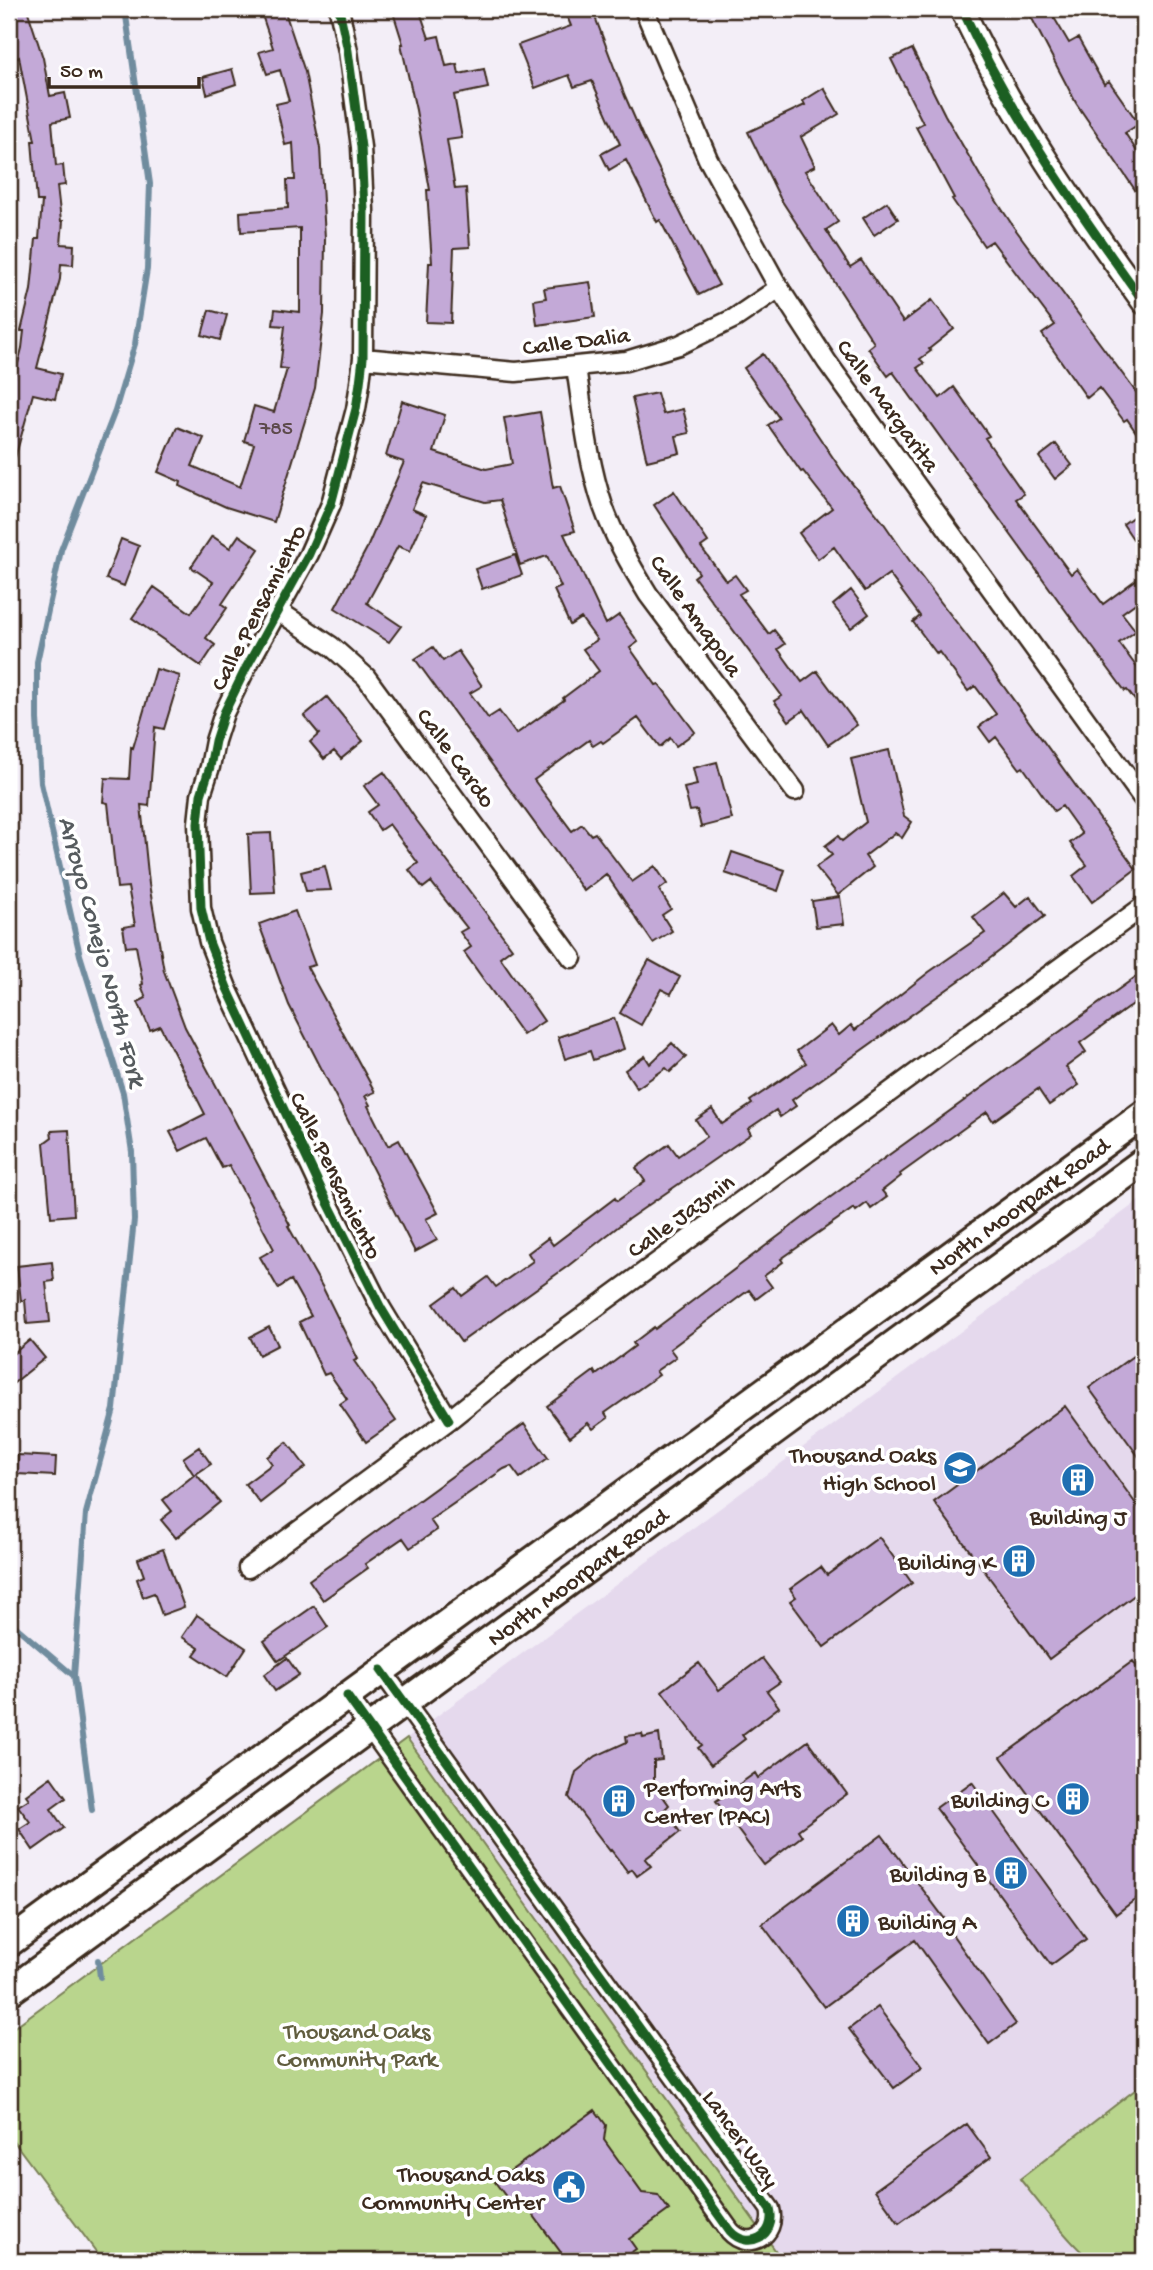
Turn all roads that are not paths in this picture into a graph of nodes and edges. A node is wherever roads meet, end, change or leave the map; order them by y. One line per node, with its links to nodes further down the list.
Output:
1 (339, 9): 6 (street, Calle Pensamiento)
2 (644, 9): 4 (street, Calle Margarita)
3 (962, 9): 5 (street)
4 (779, 288): 7 (street, Calle Dalia); 10 (street, Calle Margarita)
5 (1144, 302)
6 (363, 358): 7 (street, Calle Dalia); 8 (street, Calle Pensamiento)
7 (576, 368): 9 (street, Calle Amapola)
8 (277, 610): 12 (street, Calle Cardo); 15 (street, Calle Pensamiento)
9 (795, 791)
10 (1144, 800)
11 (1144, 906): 15 (street, Calle Jazmin)
12 (572, 958)
13 (1144, 1114): 17 (main road, North Moorpark Road)
14 (1144, 1161): 19 (main road, North Moorpark Road)
15 (449, 1420): 16 (street, Calle Jazmin)
16 (248, 1568)
17 (382, 1670): 18 (main road, North Moorpark Road); 19 (street, Lancer Way)
18 (347, 1696): 20 (street, Lancer Way); 21 (main road, North Moorpark Road)
19 (404, 1702): 20 (main road, North Moorpark Road); 20 (street, Lancer Way)
20 (370, 1728): 22 (main road, North Moorpark Road)
21 (9, 1943)
22 (9, 1992)

